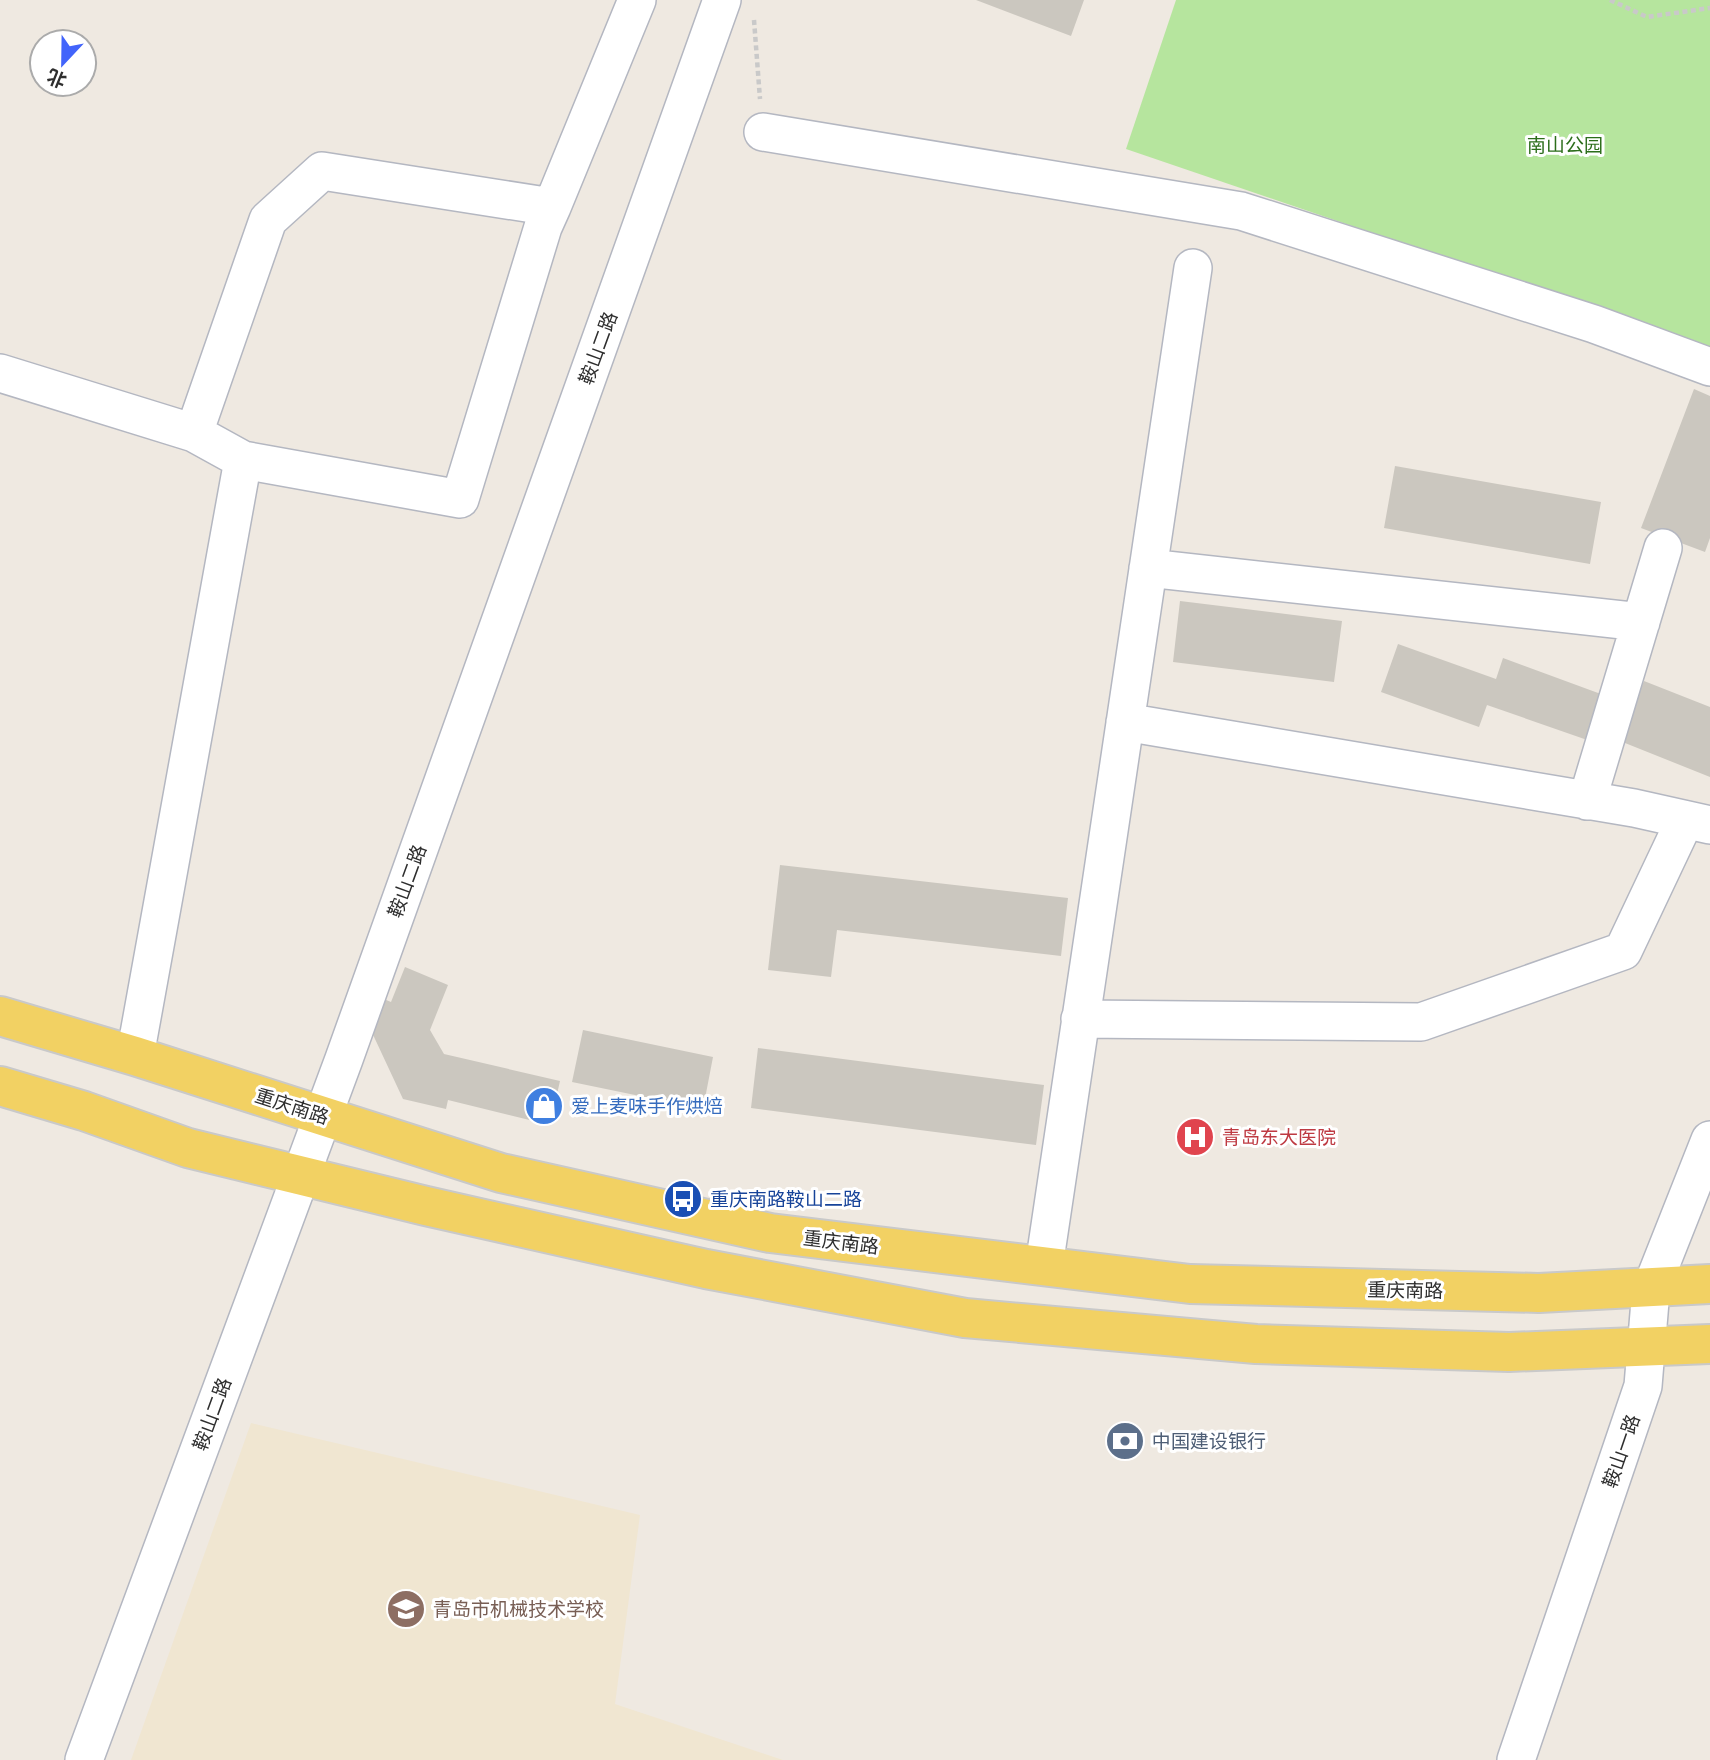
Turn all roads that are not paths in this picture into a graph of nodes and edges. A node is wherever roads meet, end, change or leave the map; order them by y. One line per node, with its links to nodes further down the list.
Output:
1 (637, 0): 4 (street)
2 (733, 6): 20 (street, 鞍山二路)
3 (763, 132): 6 (street)
4 (552, 207): 8 (street); 9 (street)
5 (1193, 268): 11 (street)
6 (1710, 367)
7 (0, 373): 8 (street)
8 (194, 433): 9 (street)
9 (243, 460): 18 (street)
10 (1663, 548): 12 (street)
11 (1148, 568): 12 (street); 13 (street)
12 (1642, 622): 14 (street)
13 (1125, 722): 14 (street); 17 (street)
14 (1587, 801): 15 (street)
15 (1697, 822): 17 (street)
16 (0, 1016): 18 (main road, 重庆南路)
17 (1080, 1019): 23 (street)
18 (135, 1056): 20 (main road, 重庆南路)
19 (0, 1086): 22 (main road)
20 (322, 1115): 22 (street, 鞍山二路); 23 (main road, 重庆南路)
21 (1710, 1140): 25 (street, 鞍山一路)
22 (300, 1175): 27 (main road); 28 (street, 鞍山二路)
23 (1044, 1266): 25 (main road, 重庆南路)
24 (1710, 1284): 25 (main road, 重庆南路)
25 (1651, 1289): 27 (street, 鞍山一路)
26 (1710, 1345): 27 (main road)
27 (1646, 1349): 29 (street, 鞍山一路)
28 (84, 1760)
29 (1516, 1760)

